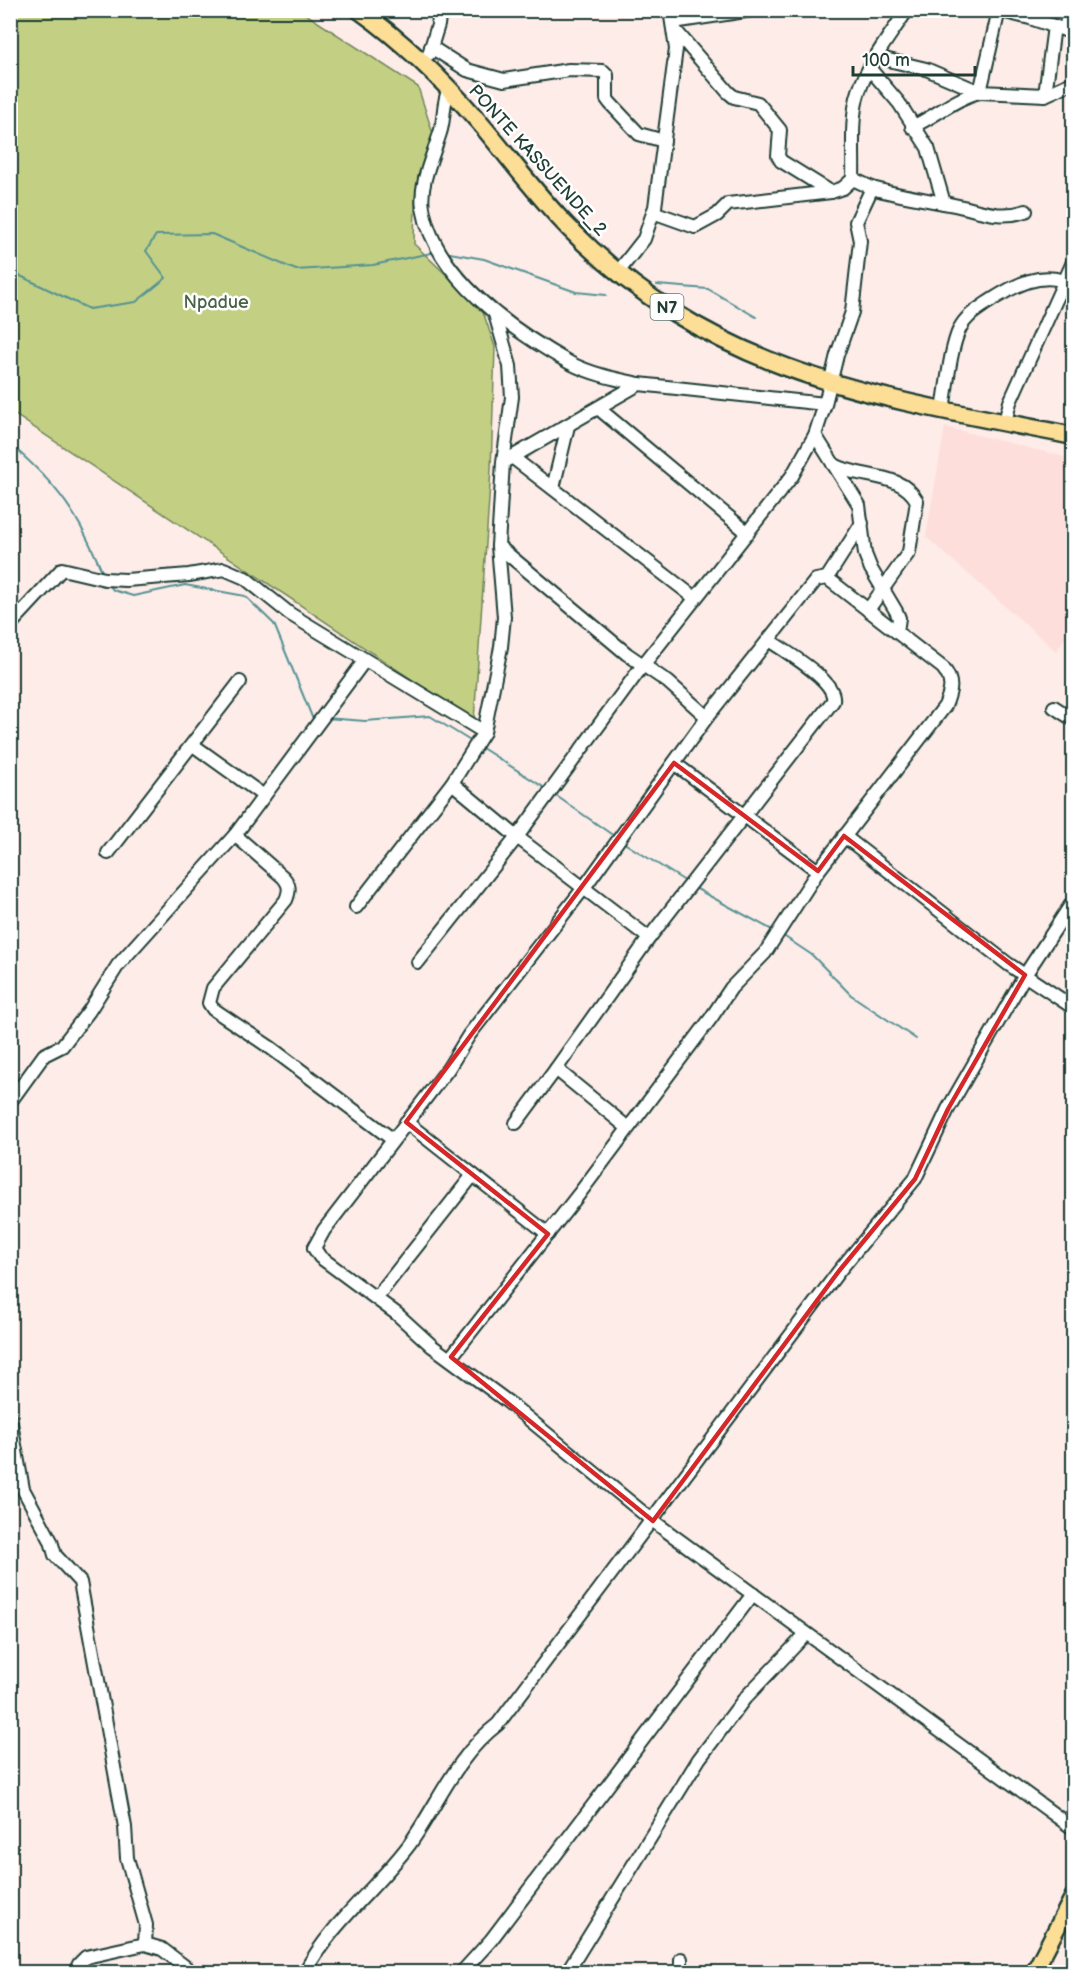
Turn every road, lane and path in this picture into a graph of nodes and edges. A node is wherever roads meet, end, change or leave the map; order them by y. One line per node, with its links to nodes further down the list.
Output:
1 (359, 10): 11 (highway, PONTE KASSUENDE_2 / N7)
2 (440, 10): 9 (street)
3 (752, 10): 7 (street)
4 (907, 10): 10 (street)
5 (1069, 10): 8 (street)
6 (998, 11): 8 (street); 14 (street)
7 (673, 21): 17 (street); 20 (street)
8 (1064, 30): 15 (street)
9 (431, 48): 11 (street); 17 (street)
10 (873, 63): 14 (street); 16 (street); 18 (street)
11 (425, 64): 13 (highway, PONTE KASSUENDE_2 / N7)
12 (1074, 82): 15 (street)
13 (449, 89): 25 (highway, PONTE KASSUENDE_2 / N7); 27 (street)
14 (980, 92): 15 (street); 16 (street)
15 (1045, 95)
16 (912, 127): 21 (street)
17 (664, 141): 23 (street)
18 (853, 179): 19 (street); 20 (street)
19 (872, 188): 21 (street); 29 (street)
20 (831, 192): 23 (street)
21 (944, 203): 22 (street)
22 (1026, 211)
23 (653, 212): 25 (street)
24 (1074, 260): 26 (street)
25 (618, 272): 29 (highway, PONTE KASSUENDE_2 / N7)
26 (1069, 283): 32 (street); 33 (street)
27 (495, 314): 28 (street); 37 (street)
28 (639, 384): 30 (street); 31 (street)
29 (831, 384): 30 (street); 32 (highway, PONTE KASSUENDE_2 / N7)
30 (825, 404): 35 (street)
31 (598, 408): 34 (street); 41 (street)
32 (942, 410): 33 (highway, PONTE KASSUENDE_2 / N7)
33 (1005, 422): 36 (highway, PONTE KASSUENDE_2 / N7)
34 (568, 426): 37 (street); 39 (street)
35 (815, 435): 38 (street); 41 (street)
36 (1074, 436)
37 (508, 460): 39 (street); 42 (street)
38 (833, 464): 40 (street); 44 (street)
39 (553, 488): 45 (street)
40 (862, 523): 43 (street); 44 (street)
41 (748, 533): 45 (street)
42 (498, 546): 51 (street); 56 (street)
43 (827, 578): 46 (street); 49 (street)
44 (883, 589): 46 (street); 48 (street)
45 (694, 598): 51 (street)
46 (868, 610): 48 (street)
47 (10, 625): 50 (street)
48 (897, 632): 63 (street)
49 (769, 640): 54 (street); 61 (street)
50 (364, 660): 56 (street); 60 (street)
51 (643, 665): 54 (street); 64 (street)
52 (240, 682): 57 (street)
53 (1054, 707): 55 (street)
54 (707, 717): 58 (street)
55 (1074, 720)
56 (484, 732): 59 (street)
57 (193, 745): 60 (street); 65 (street)
58 (674, 764): 61 (street); 67 (street)
59 (452, 783): 64 (street); 69 (street)
60 (264, 796): 62 (street)
61 (742, 816): 66 (street); 70 (street)
62 (235, 835): 75 (street); 79 (street)
63 (844, 836): 66 (street); 72 (street)
64 (517, 837): 67 (street); 71 (street)
65 (108, 853)
66 (818, 872): 78 (street)
67 (583, 889): 70 (street); 76 (street)
68 (1074, 900): 72 (street)
69 (356, 908)
70 (649, 938): 74 (street)
71 (418, 962)
72 (1025, 975): 73 (street); 85 (street)
73 (1074, 1008)
74 (556, 1069): 77 (street); 78 (street)
75 (10, 1102)
76 (406, 1122): 79 (street); 80 (street)
77 (516, 1123)
78 (628, 1128): 81 (street)
79 (392, 1139): 82 (street)
80 (473, 1175): 81 (street); 82 (street)
81 (548, 1233): 83 (street)
82 (376, 1298): 83 (street)
83 (451, 1357): 85 (street)
84 (10, 1418): 90 (street)
85 (653, 1521): 86 (street); 94 (street)
86 (753, 1594): 87 (street); 95 (street)
87 (806, 1634): 88 (street); 96 (street)
88 (1074, 1829)
89 (1074, 1895): 98 (main road)
90 (145, 1944): 92 (street); 93 (street)
91 (681, 1959): 97 (street)
92 (75, 1972)
93 (192, 1972)
94 (305, 1972)
95 (462, 1972)
96 (567, 1972)
97 (681, 1972)
98 (1034, 1972)

